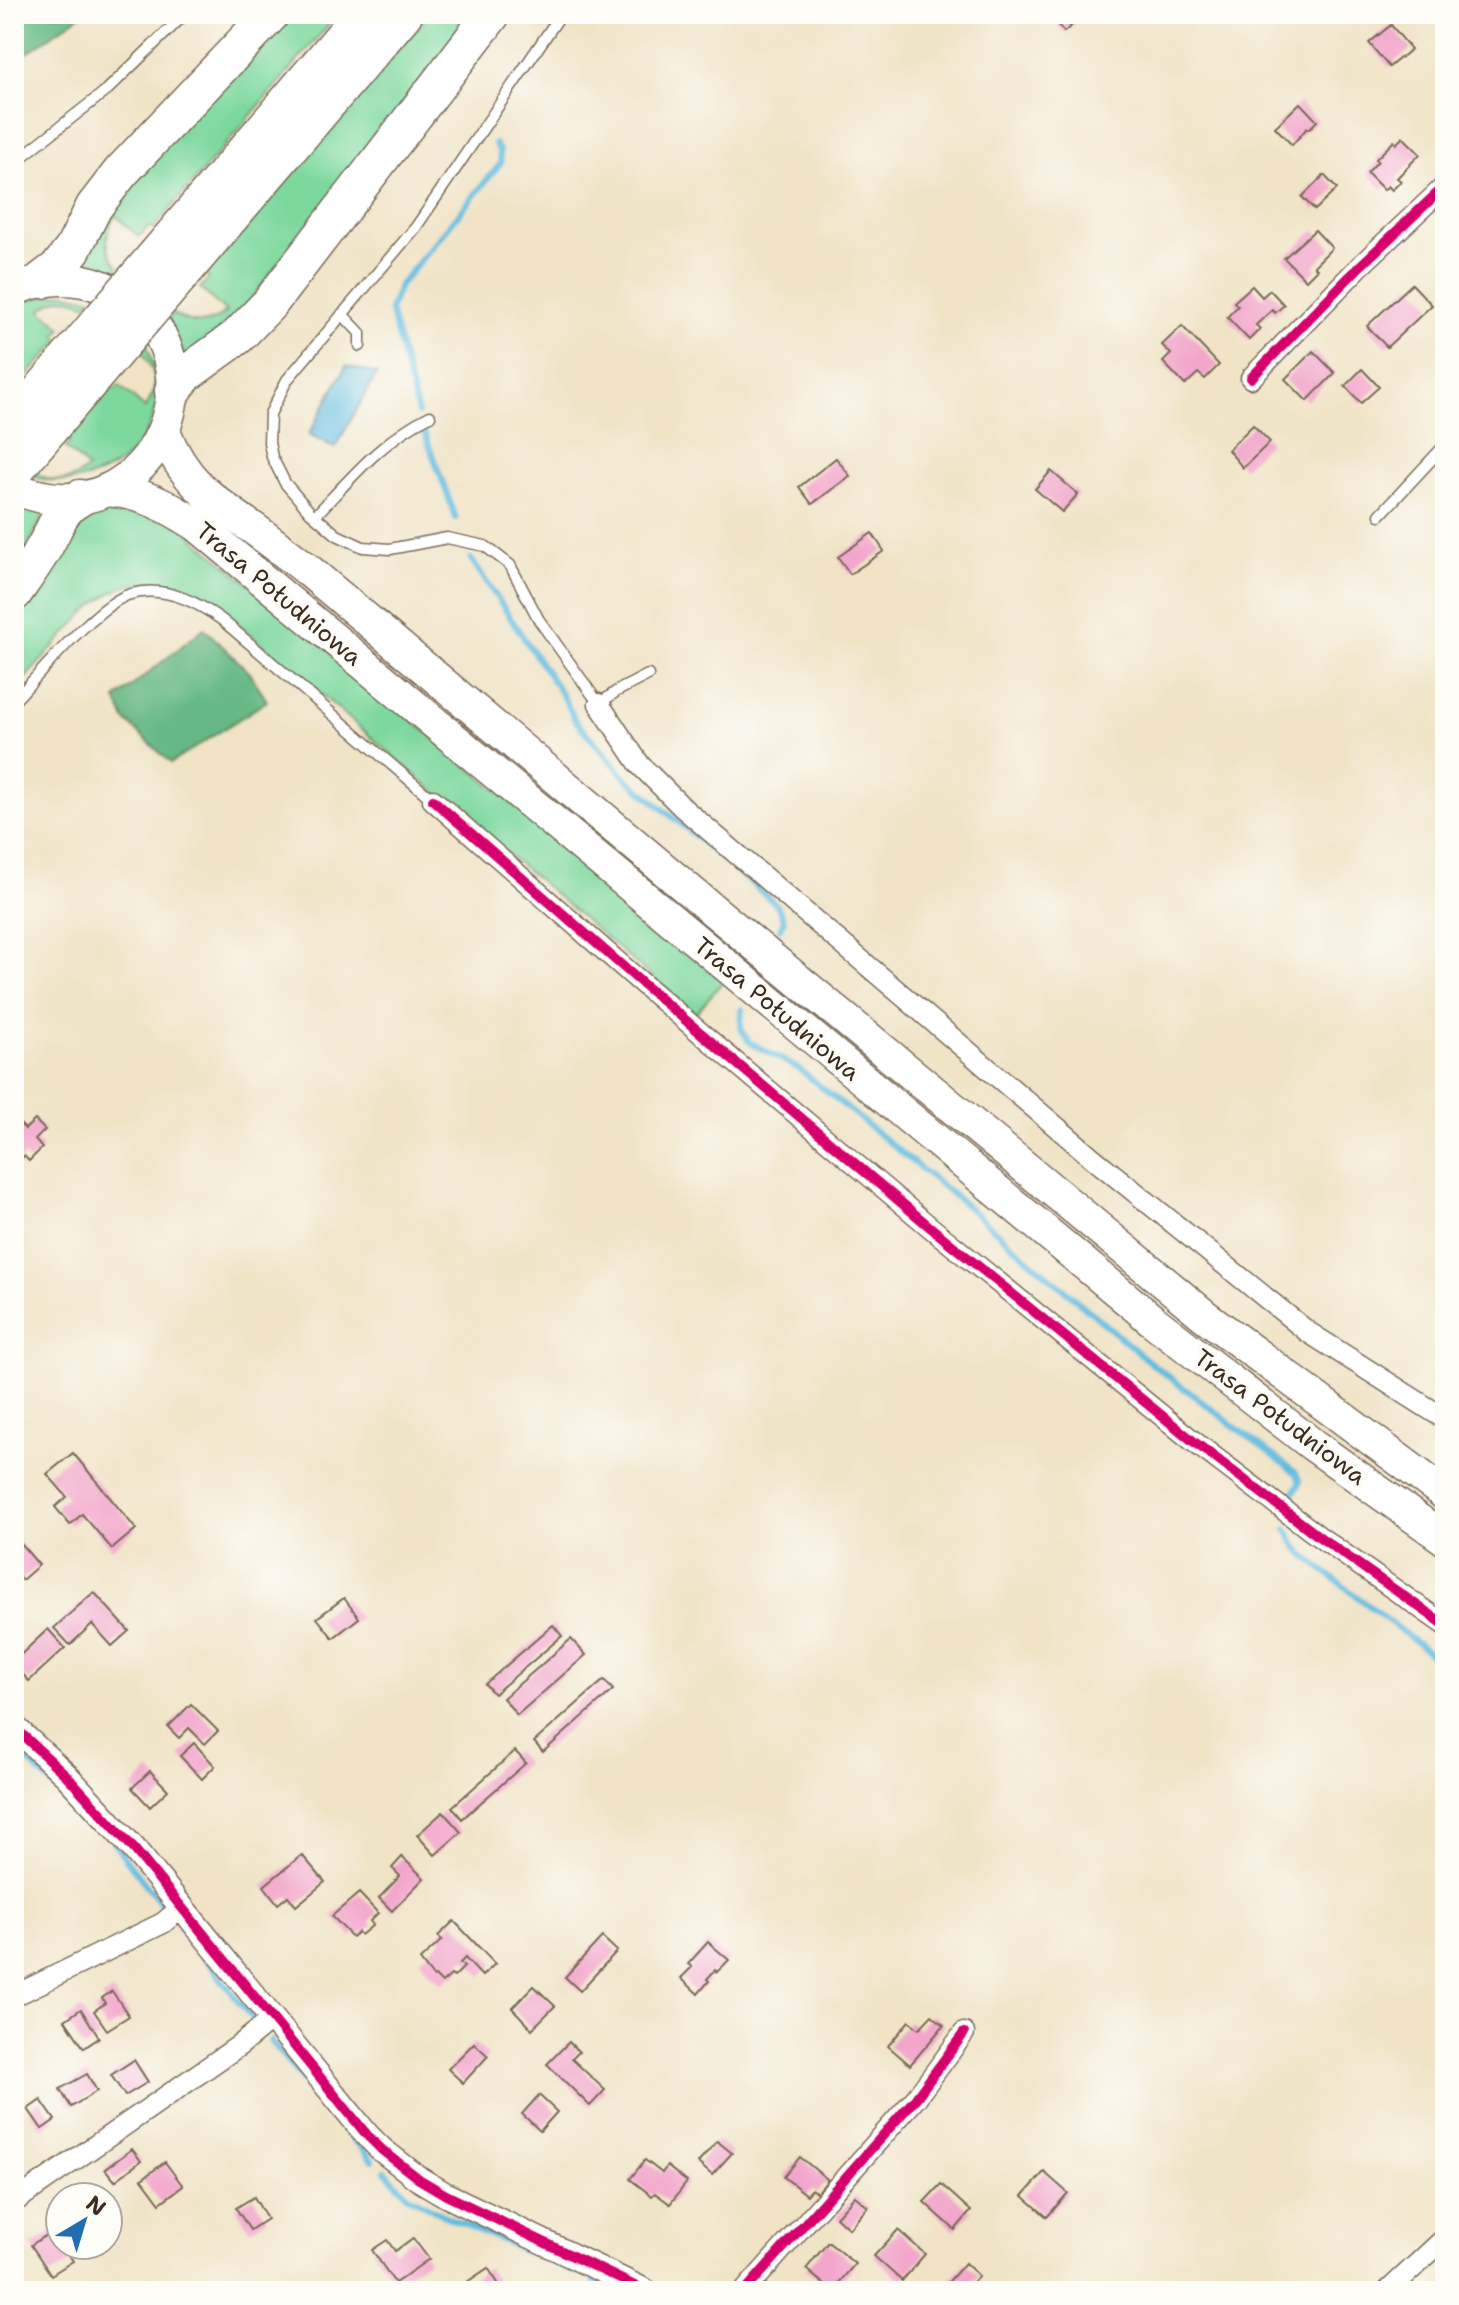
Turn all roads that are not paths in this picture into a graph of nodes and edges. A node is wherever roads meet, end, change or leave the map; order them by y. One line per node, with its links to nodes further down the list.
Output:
1 (185, 14): 7 (lane)
2 (271, 14): 10 (highway)
3 (362, 14): 9 (highway)
4 (404, 14): 9 (highway)
5 (492, 14): 14 (highway)
6 (561, 14): 11 (lane)
7 (14, 163)
8 (1445, 186): 13 (street)
9 (170, 264): 16 (highway, bridge)
10 (28, 285): 14 (highway)
11 (342, 314): 12 (lane); 23 (lane)
12 (360, 346)
13 (1251, 378)
14 (173, 391): 17 (highway)
15 (430, 416): 23 (lane)
16 (27, 423): 19 (highway)
17 (164, 431): 21 (highway); 30 (highway, Trasa Południowa)
18 (1445, 445): 22 (lane)
19 (14, 471)
20 (14, 488): 21 (highway, Trasa Południowa)
21 (93, 494): 24 (highway); 31 (highway, Trasa Południowa)
22 (1380, 515)
23 (315, 516): 27 (lane)
24 (14, 593)
25 (648, 675): 27 (lane)
26 (14, 701): 28 (lane)
27 (599, 704): 29 (street)
28 (433, 800): 32 (street)
29 (1445, 1419)
30 (1445, 1494)
31 (1445, 1539)
32 (1445, 1625)
33 (14, 1727): 34 (street)
34 (181, 1908): 35 (street); 36 (street)
35 (14, 1996)
36 (272, 2019): 38 (street); 40 (street)
37 (964, 2033): 41 (street)
38 (14, 2202)
39 (1445, 2238): 42 (street)
40 (645, 2291)
41 (745, 2291)
42 (1388, 2291)

